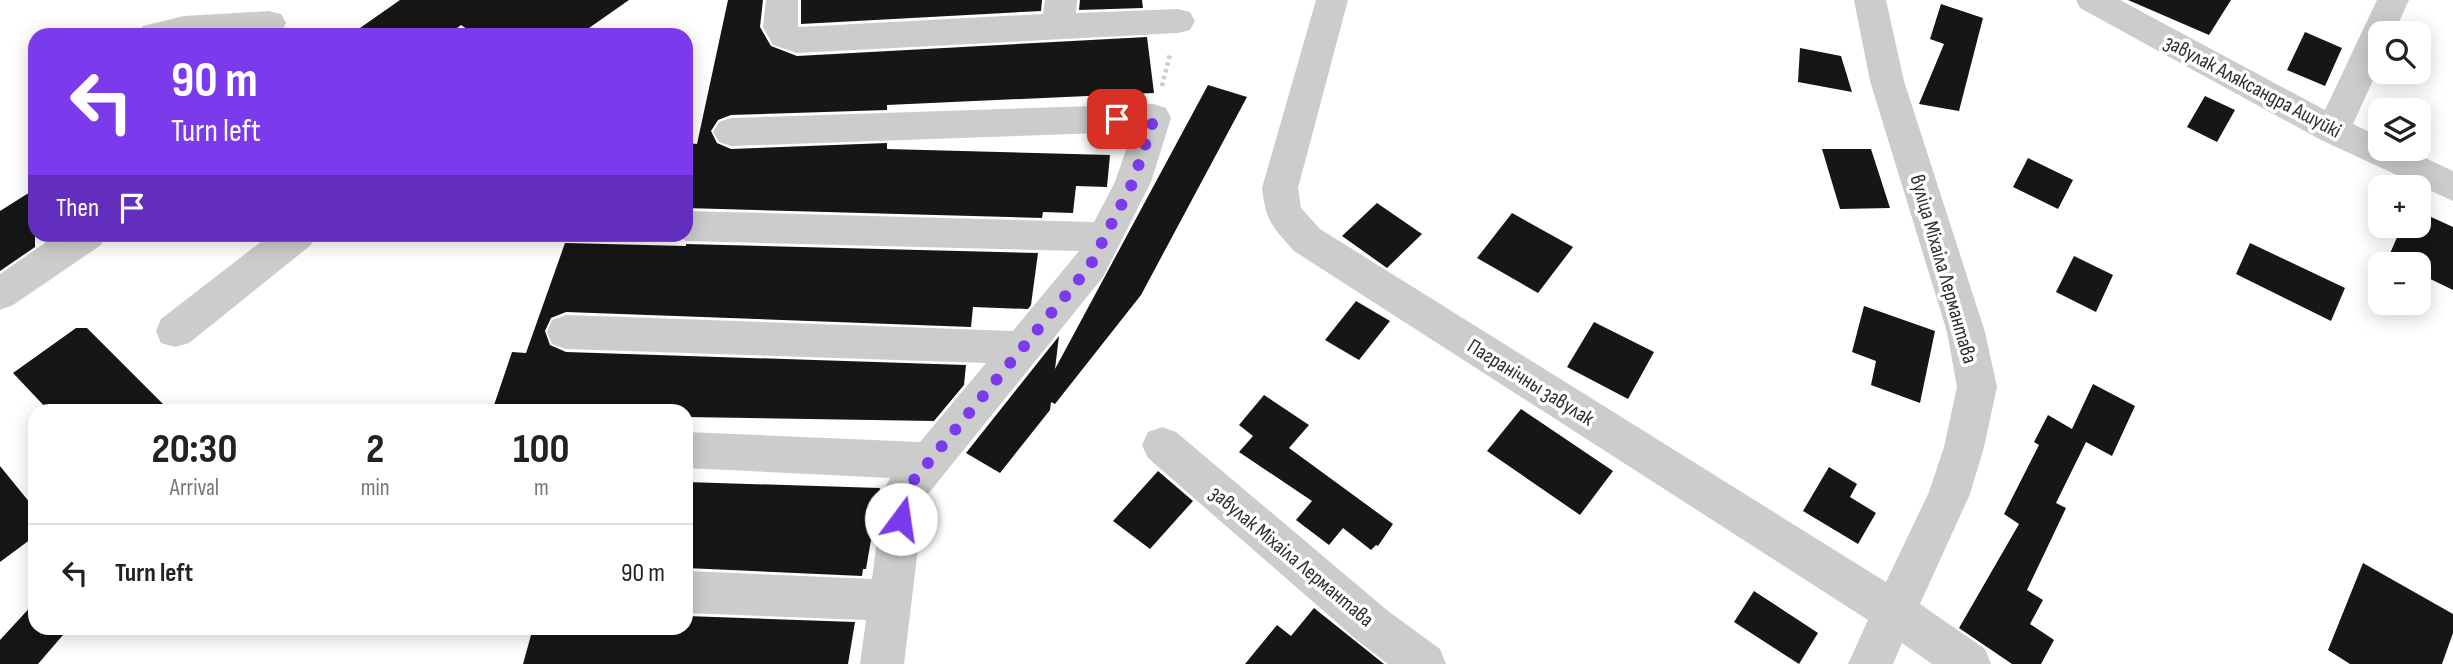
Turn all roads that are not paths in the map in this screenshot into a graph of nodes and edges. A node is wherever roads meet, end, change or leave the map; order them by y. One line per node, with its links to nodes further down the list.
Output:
1 (782, 0): 6 (street)
2 (1332, 0): 26 (street, Пагранічны завулак)
3 (1870, 0): 26 (street, вуліца Міхаіла Лермантава)
4 (2092, 0): 10 (street, завулак Аляксандра Ашуйкі)
5 (2393, 0): 10 (street)
6 (1059, 13): 8 (street)
7 (271, 19): 9 (street)
8 (1178, 21)
9 (184, 28)
10 (2333, 130): 12 (street, завулак Аляксандра Ашуйкі)
11 (731, 132): 14 (street)
12 (2453, 187)
13 (693, 226): 14 (street)
14 (1105, 237): 20 (street)
15 (76, 242): 17 (street)
16 (288, 242): 18 (street)
17 (0, 294)
18 (175, 331)
19 (566, 332): 20 (street)
20 (1022, 348): 23 (street)
21 (1162, 445): 28 (street, завулак Міхаіла Лермантава)
22 (693, 450): 23 (street)
23 (930, 461): 25 (street)
24 (693, 592): 25 (street)
25 (890, 600): 27 (street)
26 (1896, 612): 29 (street); 30 (street, Пагранічны завулак)
27 (882, 664)
28 (1424, 664)
29 (1870, 664)
30 (1969, 664)

